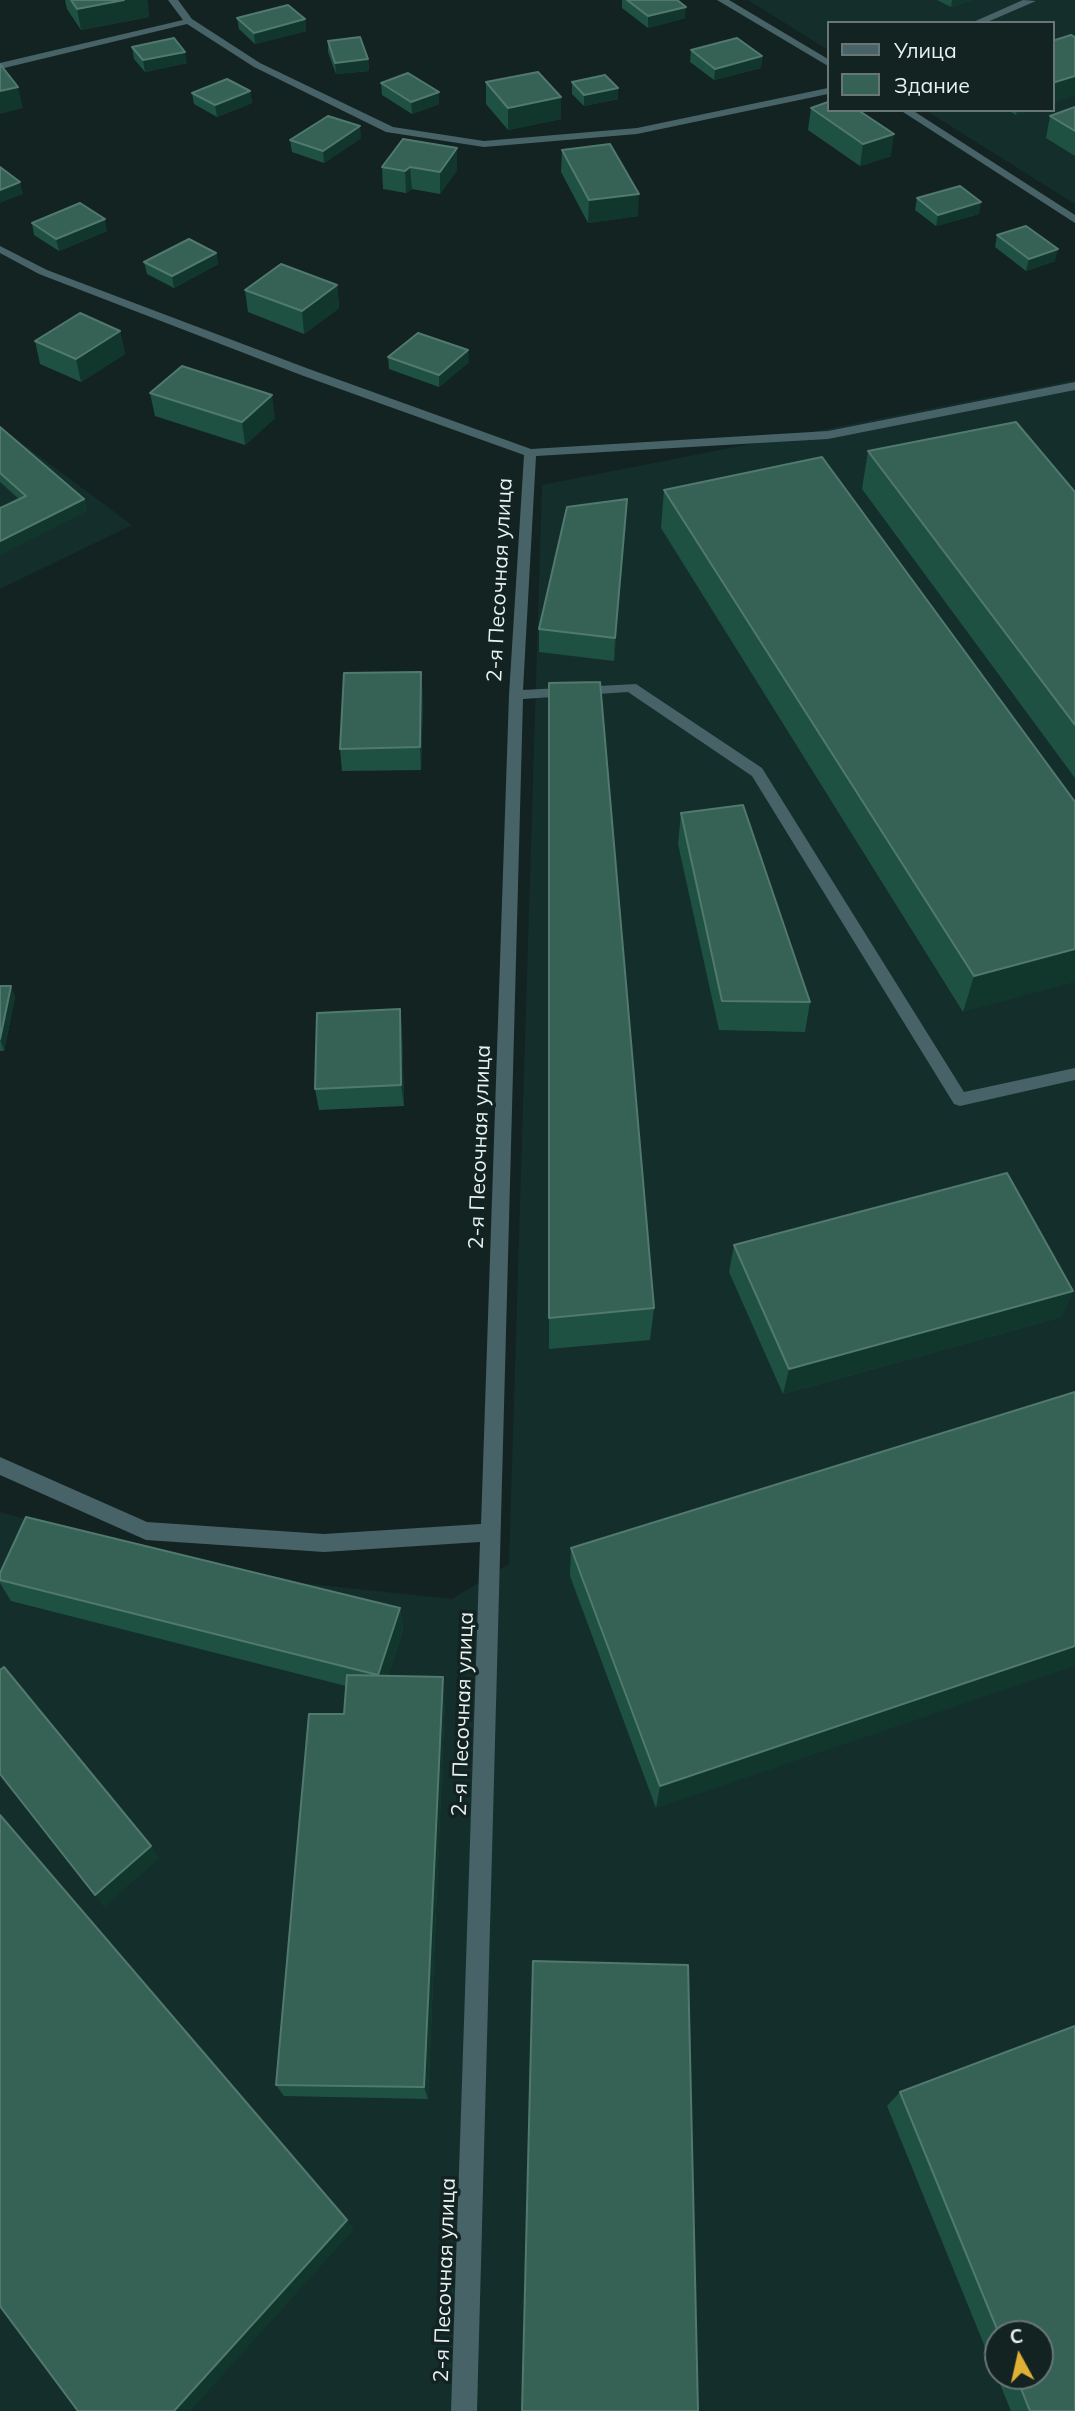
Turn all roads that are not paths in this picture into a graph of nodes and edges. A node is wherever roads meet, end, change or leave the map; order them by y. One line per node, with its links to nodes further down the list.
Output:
1 (173, 0): 4 (street)
2 (722, 0): 6 (street)
3 (1031, 0): 5 (street)
4 (189, 21): 7 (street); 8 (street)
5 (981, 21)
6 (827, 62)
7 (0, 66)
8 (827, 91)
9 (908, 112): 10 (street)
10 (1075, 220)
11 (0, 249): 13 (street, 2-я Песочная улица)
12 (1075, 386): 13 (street)
13 (530, 453): 14 (street, 2-я Песочная улица)
14 (516, 695): 15 (street); 17 (street, 2-я Песочная улица)
15 (1075, 1074)
16 (0, 1465): 17 (street)
17 (491, 1532): 18 (street, 2-я Песочная улица)
18 (464, 2411)

